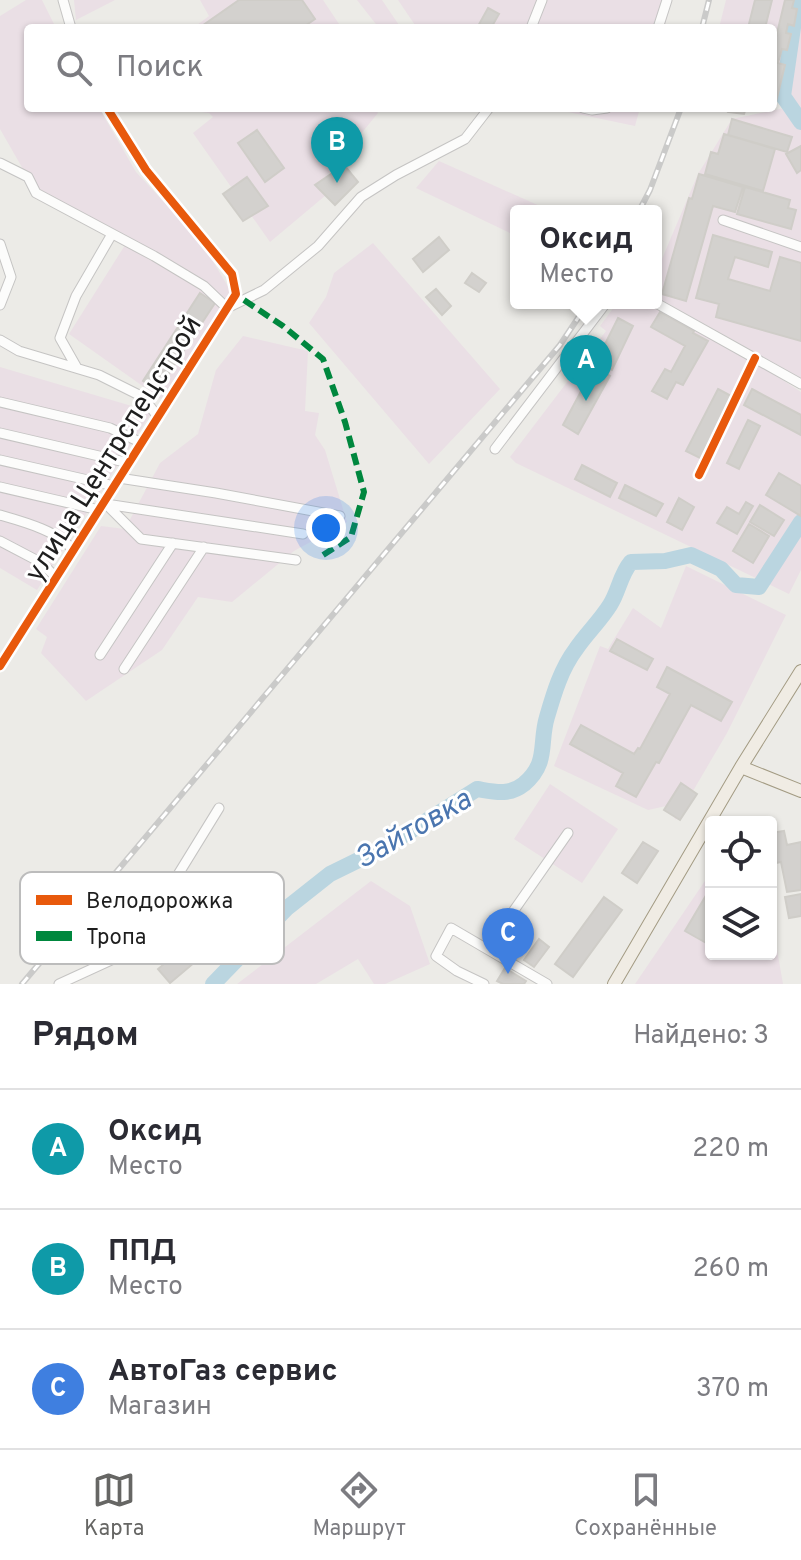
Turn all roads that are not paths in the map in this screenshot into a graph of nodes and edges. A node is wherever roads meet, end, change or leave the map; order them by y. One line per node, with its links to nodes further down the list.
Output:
1 (63, 0): 4 (street)
2 (542, 0): 5 (street)
3 (667, 0): 6 (street)
4 (70, 24)
5 (533, 24)
6 (659, 24)
7 (110, 112): 16 (street, улица Центрспецстрой)
8 (488, 112): 16 (street)
9 (0, 163): 11 (street)
10 (723, 220): 13 (street)
11 (112, 234): 16 (street); 20 (street)
12 (0, 244): 14 (street)
13 (801, 247)
14 (0, 305)
15 (662, 306): 19 (street)
16 (227, 308): 23 (street, улица Центрспецстрой)
17 (601, 309): 26 (street)
18 (0, 340): 20 (street)
19 (755, 358): 21 (street); 29 (street)
20 (77, 368): 23 (street)
21 (801, 384)
22 (0, 402): 25 (street)
23 (158, 417): 25 (street, улица Центрспецстрой)
24 (0, 433): 28 (street)
25 (142, 443): 28 (street, улица Центрспецстрой)
26 (495, 449)
27 (0, 460): 30 (street)
28 (129, 463): 30 (street, улица Центрспецстрой)
29 (699, 475)
30 (117, 482): 32 (street, улица Центрспецстрой); 34 (street)
31 (0, 487): 32 (street)
32 (103, 506): 35 (street); 37 (street); 39 (street, улица Центрспецстрой)
33 (0, 515): 39 (street)
34 (340, 516)
35 (303, 534)
36 (0, 541): 41 (street)
37 (173, 543): 38 (street); 42 (street)
38 (204, 547): 40 (street); 44 (street)
39 (73, 551): 41 (street, улица Центрспецстрой)
40 (296, 560)
41 (56, 577): 43 (street, улица Центрспецстрой)
42 (100, 655)
43 (0, 666)
44 (124, 669)
45 (801, 671): 46 (main road)
46 (741, 767): 47 (main road); 56 (main road)
47 (801, 791)
48 (219, 808): 50 (street)
49 (568, 833): 51 (street)
50 (180, 872)
51 (487, 949): 54 (street); 55 (street)
52 (103, 964): 53 (street)
53 (59, 984)
54 (484, 984)
55 (547, 984)
56 (614, 984)

